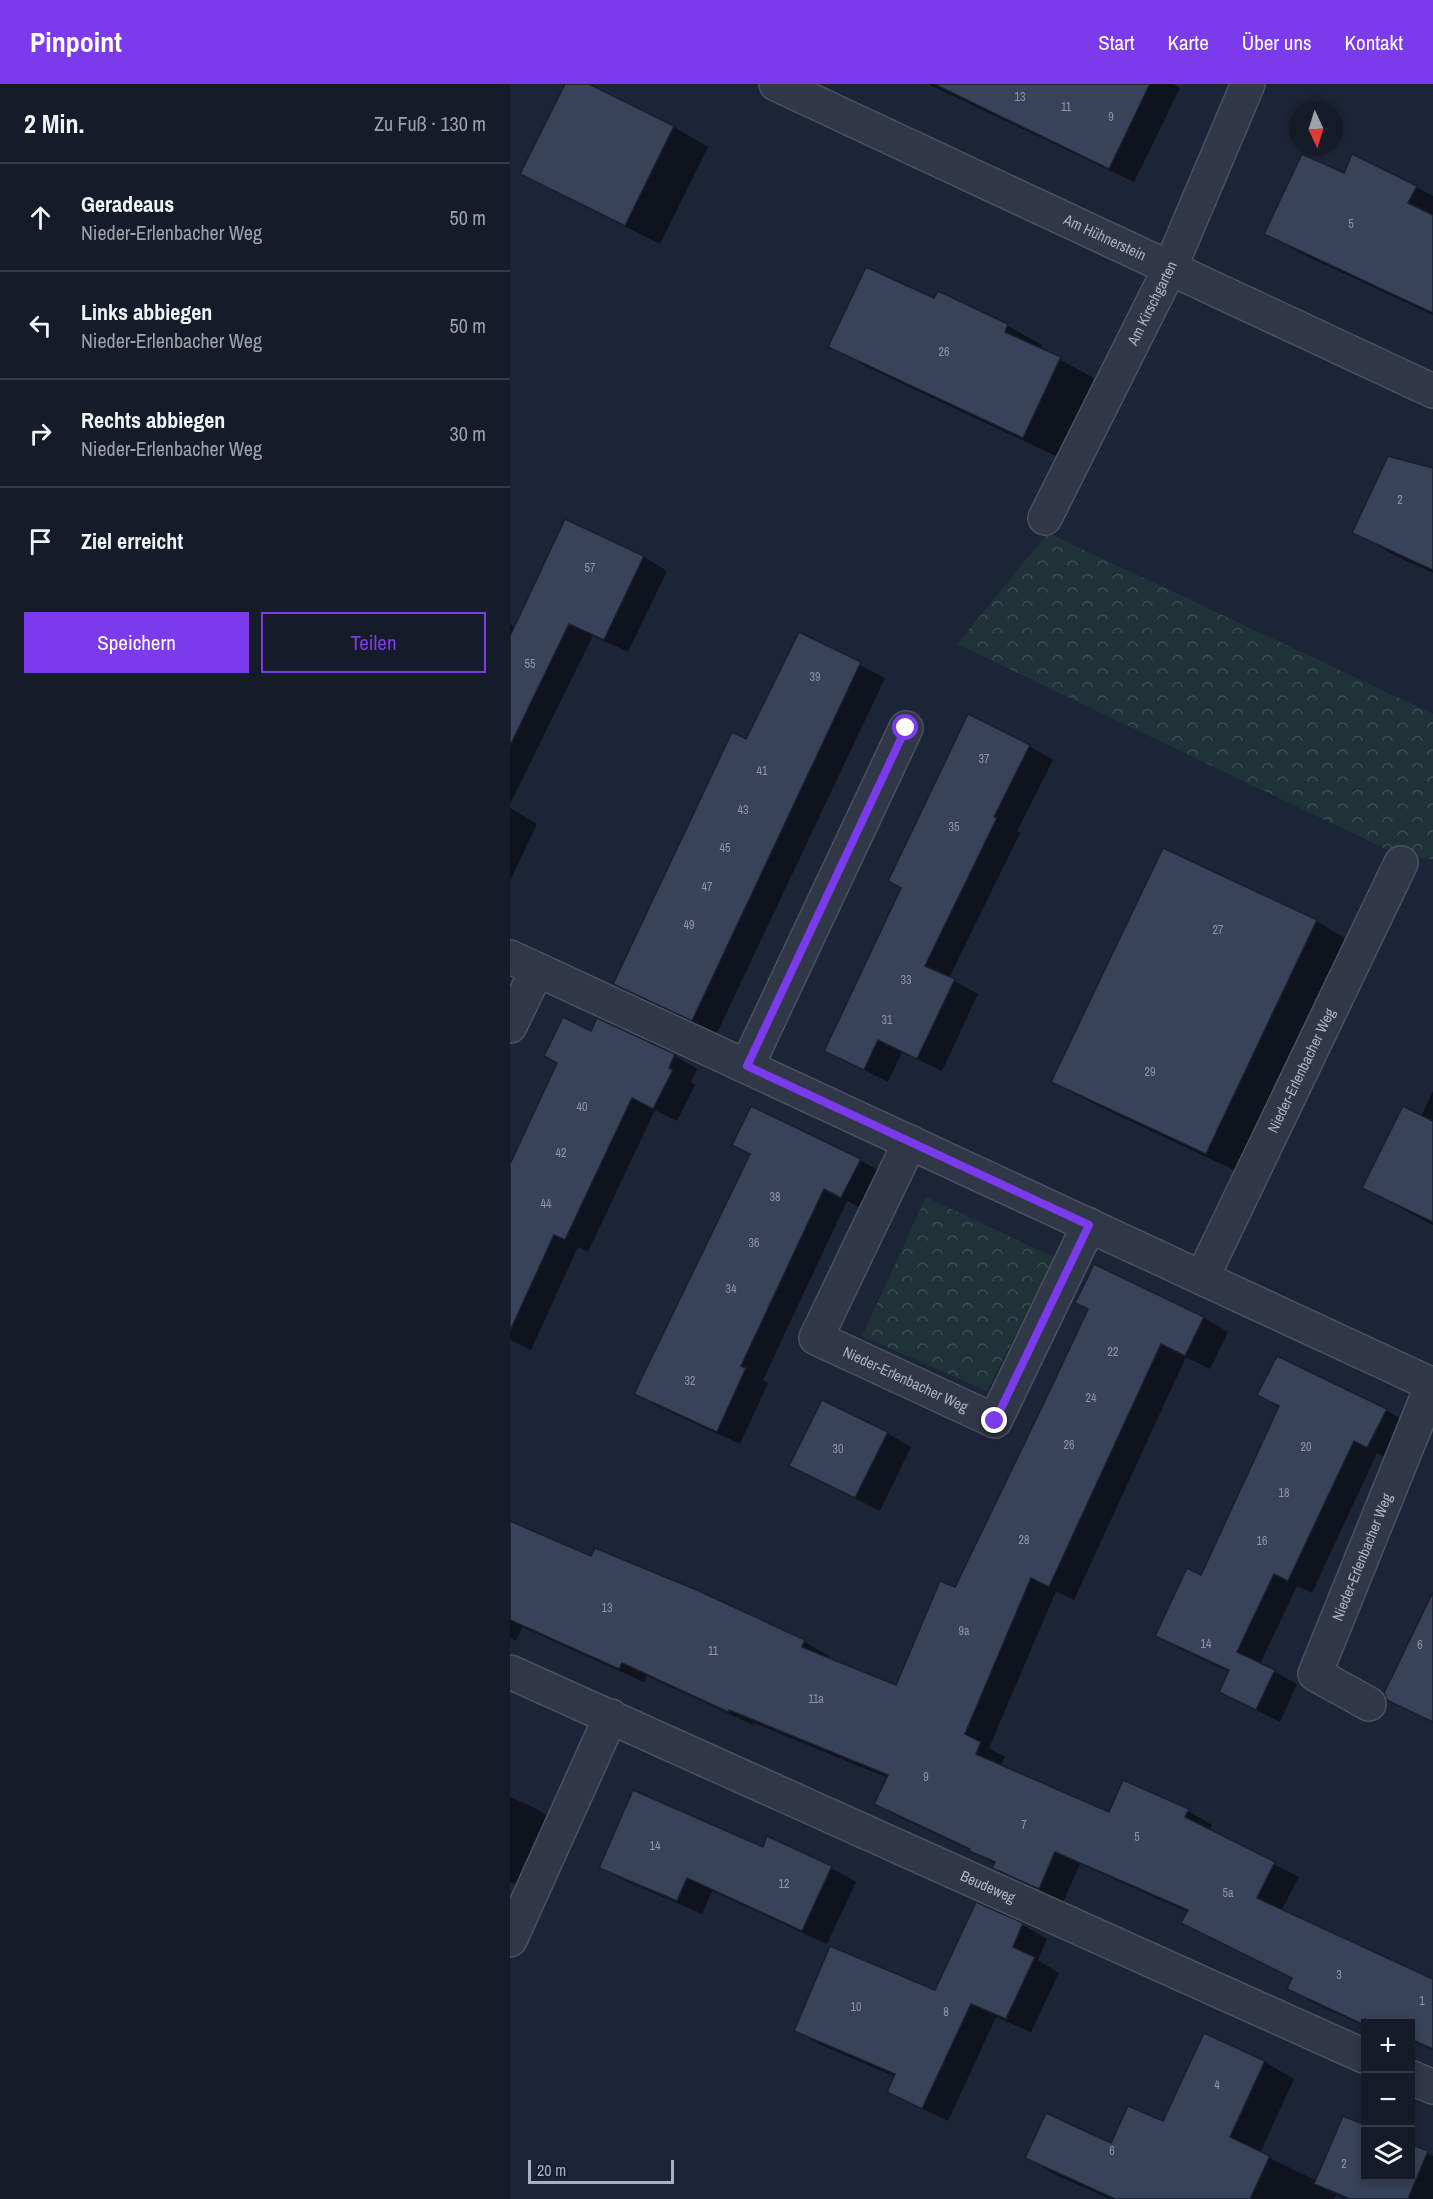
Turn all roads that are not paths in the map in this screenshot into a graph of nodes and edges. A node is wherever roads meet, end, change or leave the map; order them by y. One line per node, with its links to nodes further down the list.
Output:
1 (776, 84): 3 (street, Am Hühnerstein)
2 (1248, 84): 3 (street, Am Kirschgarten)
3 (1170, 268): 4 (street, Am Hühnerstein); 5 (street, Am Kirschgarten)
4 (1433, 391)
5 (1046, 518)
6 (906, 728): 10 (street)
7 (1401, 863): 13 (street, Nieder-Erlenbacher Weg)
8 (524, 963): 9 (street, Nieder-Erlenbacher Weg); 10 (street, Nieder-Erlenbacher Weg)
9 (510, 1026)
10 (747, 1066): 11 (street, Nieder-Erlenbacher Weg)
11 (910, 1142): 12 (street, Nieder-Erlenbacher Weg); 12 (street, Nieder-Erlenbacher Weg)
12 (1089, 1225): 13 (street, Nieder-Erlenbacher Weg)
13 (1202, 1278): 14 (street, Nieder-Erlenbacher Weg)
14 (1433, 1385): 16 (street, Nieder-Erlenbacher Weg)
15 (510, 1672): 17 (street, Beudeweg)
16 (1369, 1704)
17 (611, 1716): 18 (street); 19 (street, Beudeweg)
18 (510, 1940)
19 (1361, 2054)
20 (1415, 2079): 21 (street)
21 (1433, 2087)

